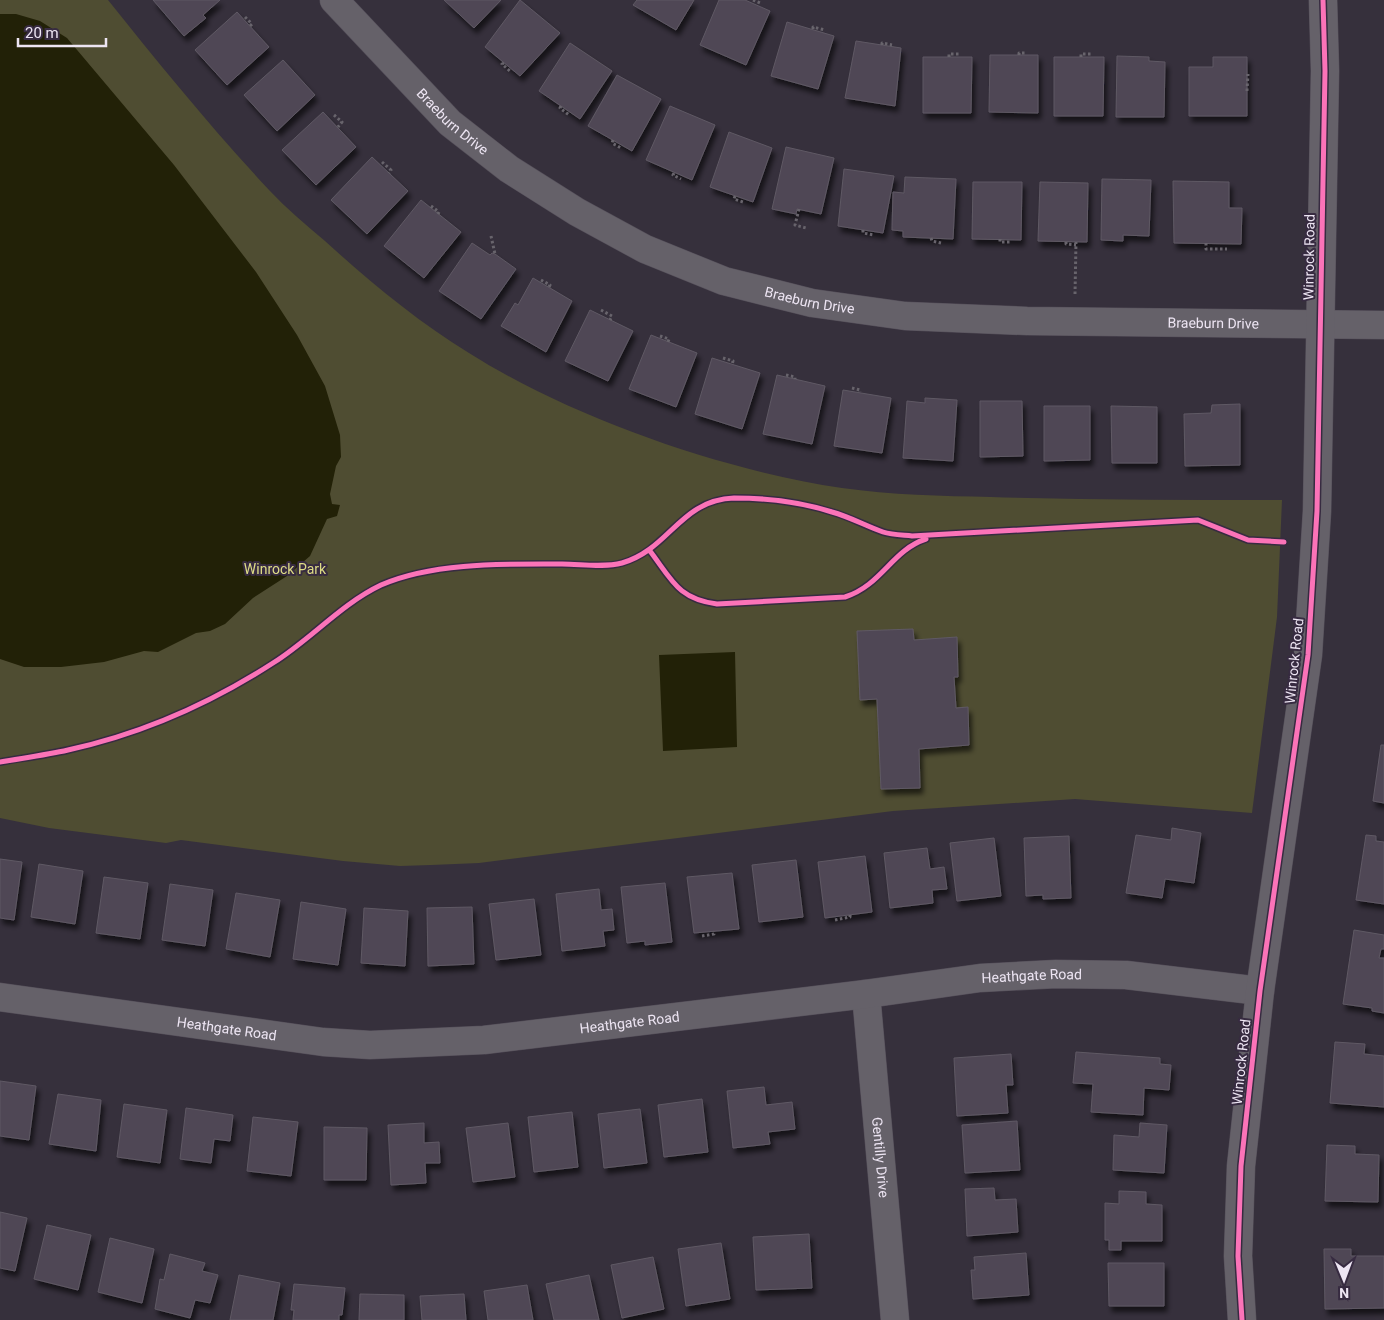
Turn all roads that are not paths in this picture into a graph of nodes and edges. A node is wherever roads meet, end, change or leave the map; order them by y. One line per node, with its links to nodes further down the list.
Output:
1 (334, 0): 3 (street, Braeburn Drive)
2 (1323, 0): 3 (street, Winrock Road)
3 (1319, 324): 4 (street, Braeburn Drive); 5 (street, Winrock Road)
4 (1384, 325)
5 (1260, 992): 6 (street, Heathgate Road); 9 (street, Winrock Road)
6 (866, 994): 7 (street, Heathgate Road); 8 (street, Gentilly Drive)
7 (0, 997)
8 (895, 1320)
9 (1242, 1320)

